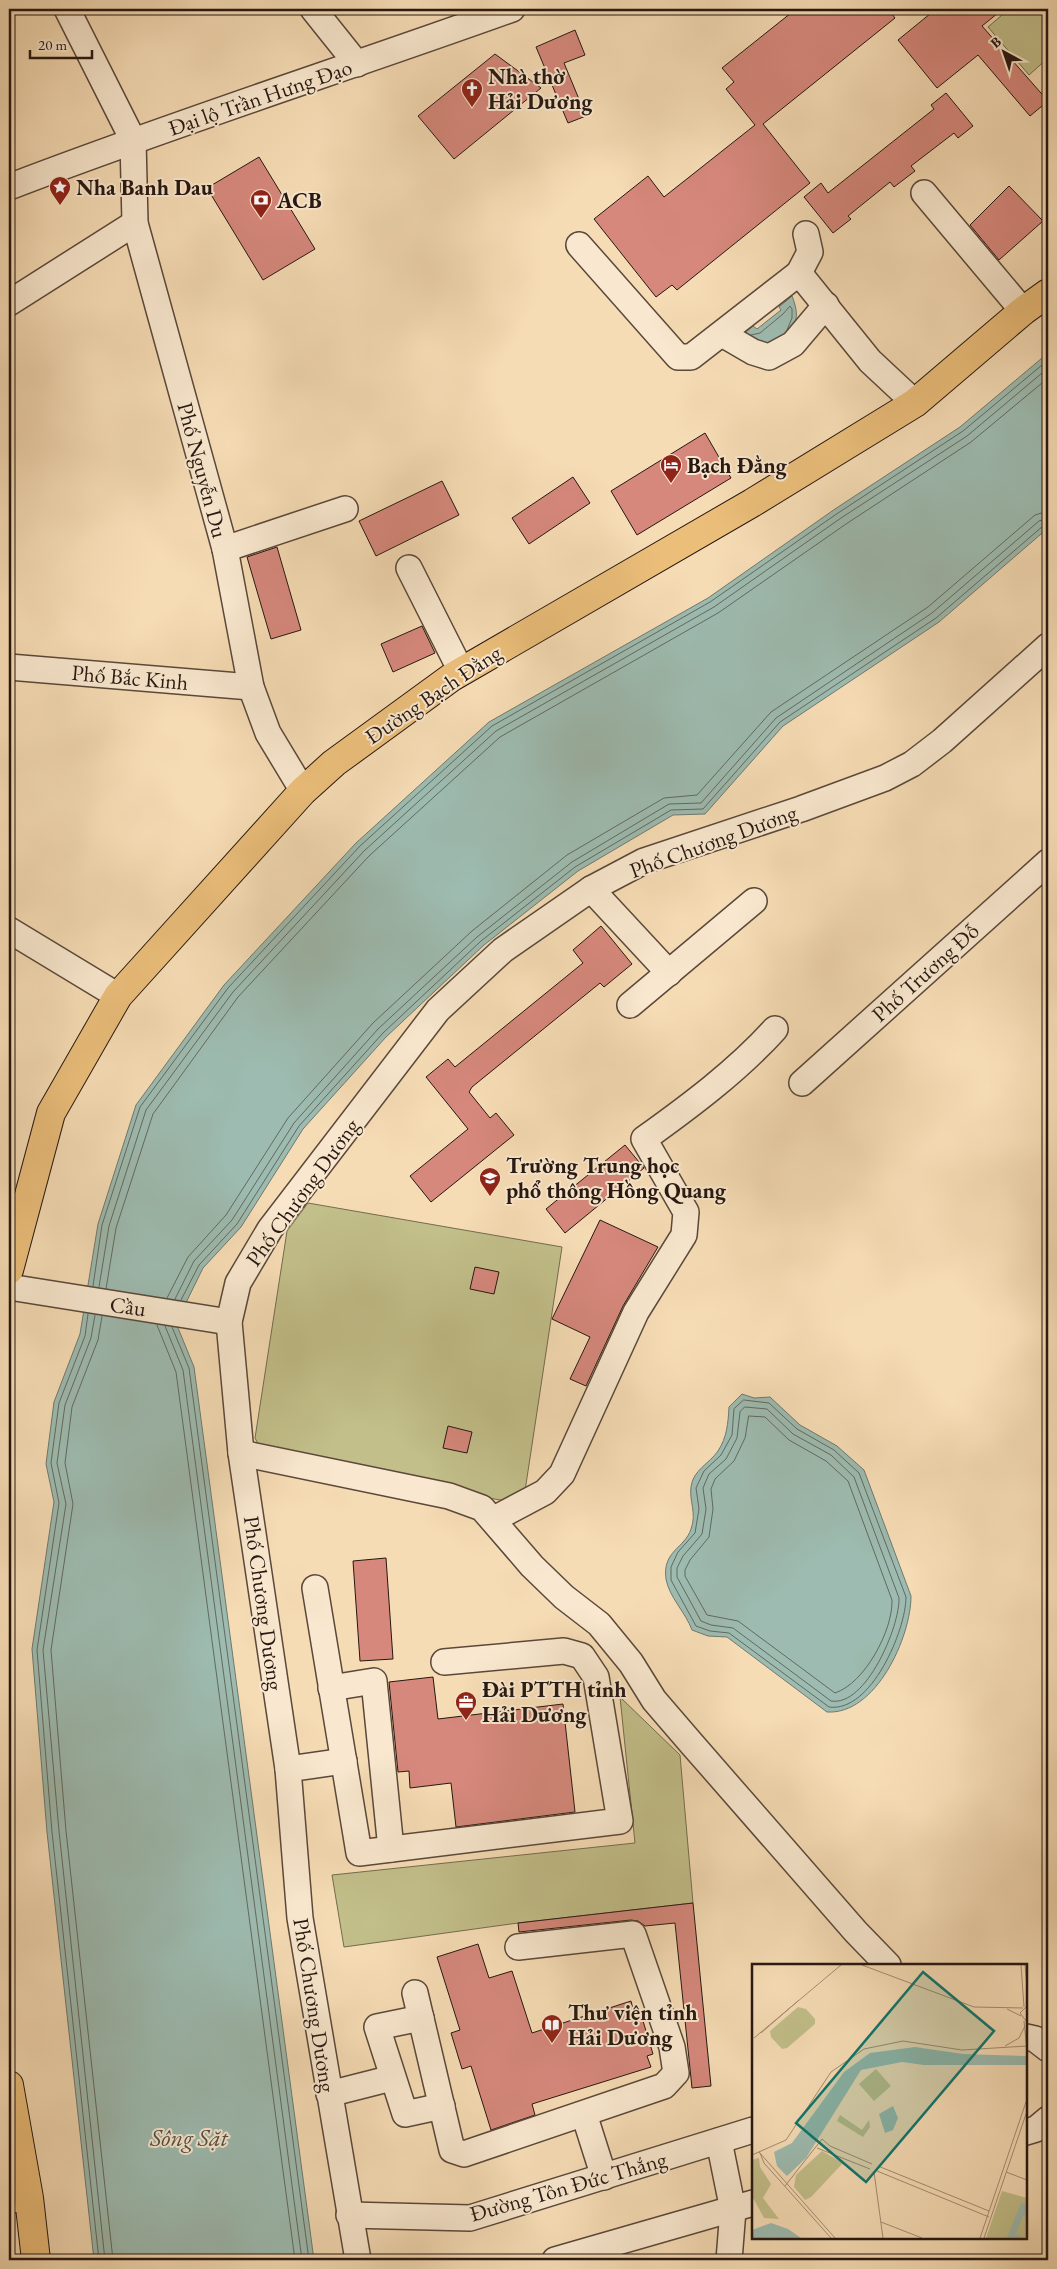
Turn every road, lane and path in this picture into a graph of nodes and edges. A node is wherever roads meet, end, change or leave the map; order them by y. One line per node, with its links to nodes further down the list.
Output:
1 (67, 9): 5 (street)
2 (313, 9): 4 (street)
3 (512, 9): 4 (street, Đại lộ Trần Hưng Đạo)
4 (358, 64): 5 (street, Đại lộ Trần Hưng Đạo)
5 (132, 140): 6 (street, Đại lộ Trần Hưng Đạo); 8 (street, Phố Nguyễn Du)
6 (9, 186)
7 (924, 193): 15 (street)
8 (135, 223): 13 (street); 19 (street, Phố Nguyễn Du)
9 (806, 234): 11 (street)
10 (580, 245): 16 (street)
11 (799, 273): 14 (street); 16 (street)
12 (1048, 293): 15 (main road, Đường Bạch Đằng)
13 (9, 303)
14 (826, 306): 16 (street); 17 (street)
15 (1023, 311): 17 (main road, Đường Bạch Đằng)
16 (722, 334)
17 (915, 403): 23 (main road, Đường Bạch Đằng)
18 (345, 509): 19 (street)
19 (225, 549): 24 (street, Phố Nguyễn Du)
20 (409, 568): 23 (street)
21 (1048, 646): 27 (street, Phố Chương Dương)
22 (9, 667): 24 (street, Phố Bắc Kinh)
23 (461, 671): 25 (main road, Đường Bạch Đằng)
24 (251, 687): 25 (street, Phố Nguyễn Du)
25 (304, 791): 31 (main road, Đường Bạch Đằng)
26 (1048, 862): 34 (street, Phố Trương Đỗ)
27 (591, 889): 30 (street); 37 (street, Phố Chương Dương)
28 (754, 901): 30 (street)
29 (9, 930): 31 (street)
30 (669, 973): 32 (street)
31 (118, 996): 35 (main road, Đường Bạch Đằng)
32 (630, 1005)
33 (774, 1029): 39 (street)
34 (802, 1083)
35 (9, 1270)
36 (9, 1287): 37 (street, Cầu)
37 (229, 1322): 38 (street, Phố Chương Dương)
38 (241, 1453): 39 (street); 44 (street, Phố Chương Dương)
39 (494, 1519): 47 (street)
40 (315, 1588): 42 (street)
41 (444, 1662): 45 (street)
42 (332, 1688): 43 (street); 45 (street)
43 (344, 1761): 44 (street); 45 (street)
44 (288, 1769): 52 (street, Phố Chương Dương)
45 (391, 1849)
46 (518, 1947): 54 (street)
47 (887, 1964)
48 (415, 1993): 49 (street)
49 (420, 2018): 50 (street); 53 (street)
50 (392, 2078): 52 (street); 53 (street)
51 (9, 2085): 58 (main road)
52 (329, 2094): 60 (street, Phố Chương Dương)
53 (442, 2106): 54 (street)
54 (584, 2114): 57 (street)
55 (752, 2130): 56 (street, Đường Tôn Đức Thắng)
56 (719, 2141): 57 (street, Đường Tôn Đức Thắng); 59 (street)
57 (604, 2177): 60 (street, Đường Tôn Đức Thắng)
58 (19, 2199): 61 (main road)
59 (743, 2206): 63 (street); 64 (street)
60 (349, 2215): 62 (street, Phố Chương Dương)
61 (36, 2260)
62 (358, 2260)
63 (554, 2260)
64 (729, 2260)

